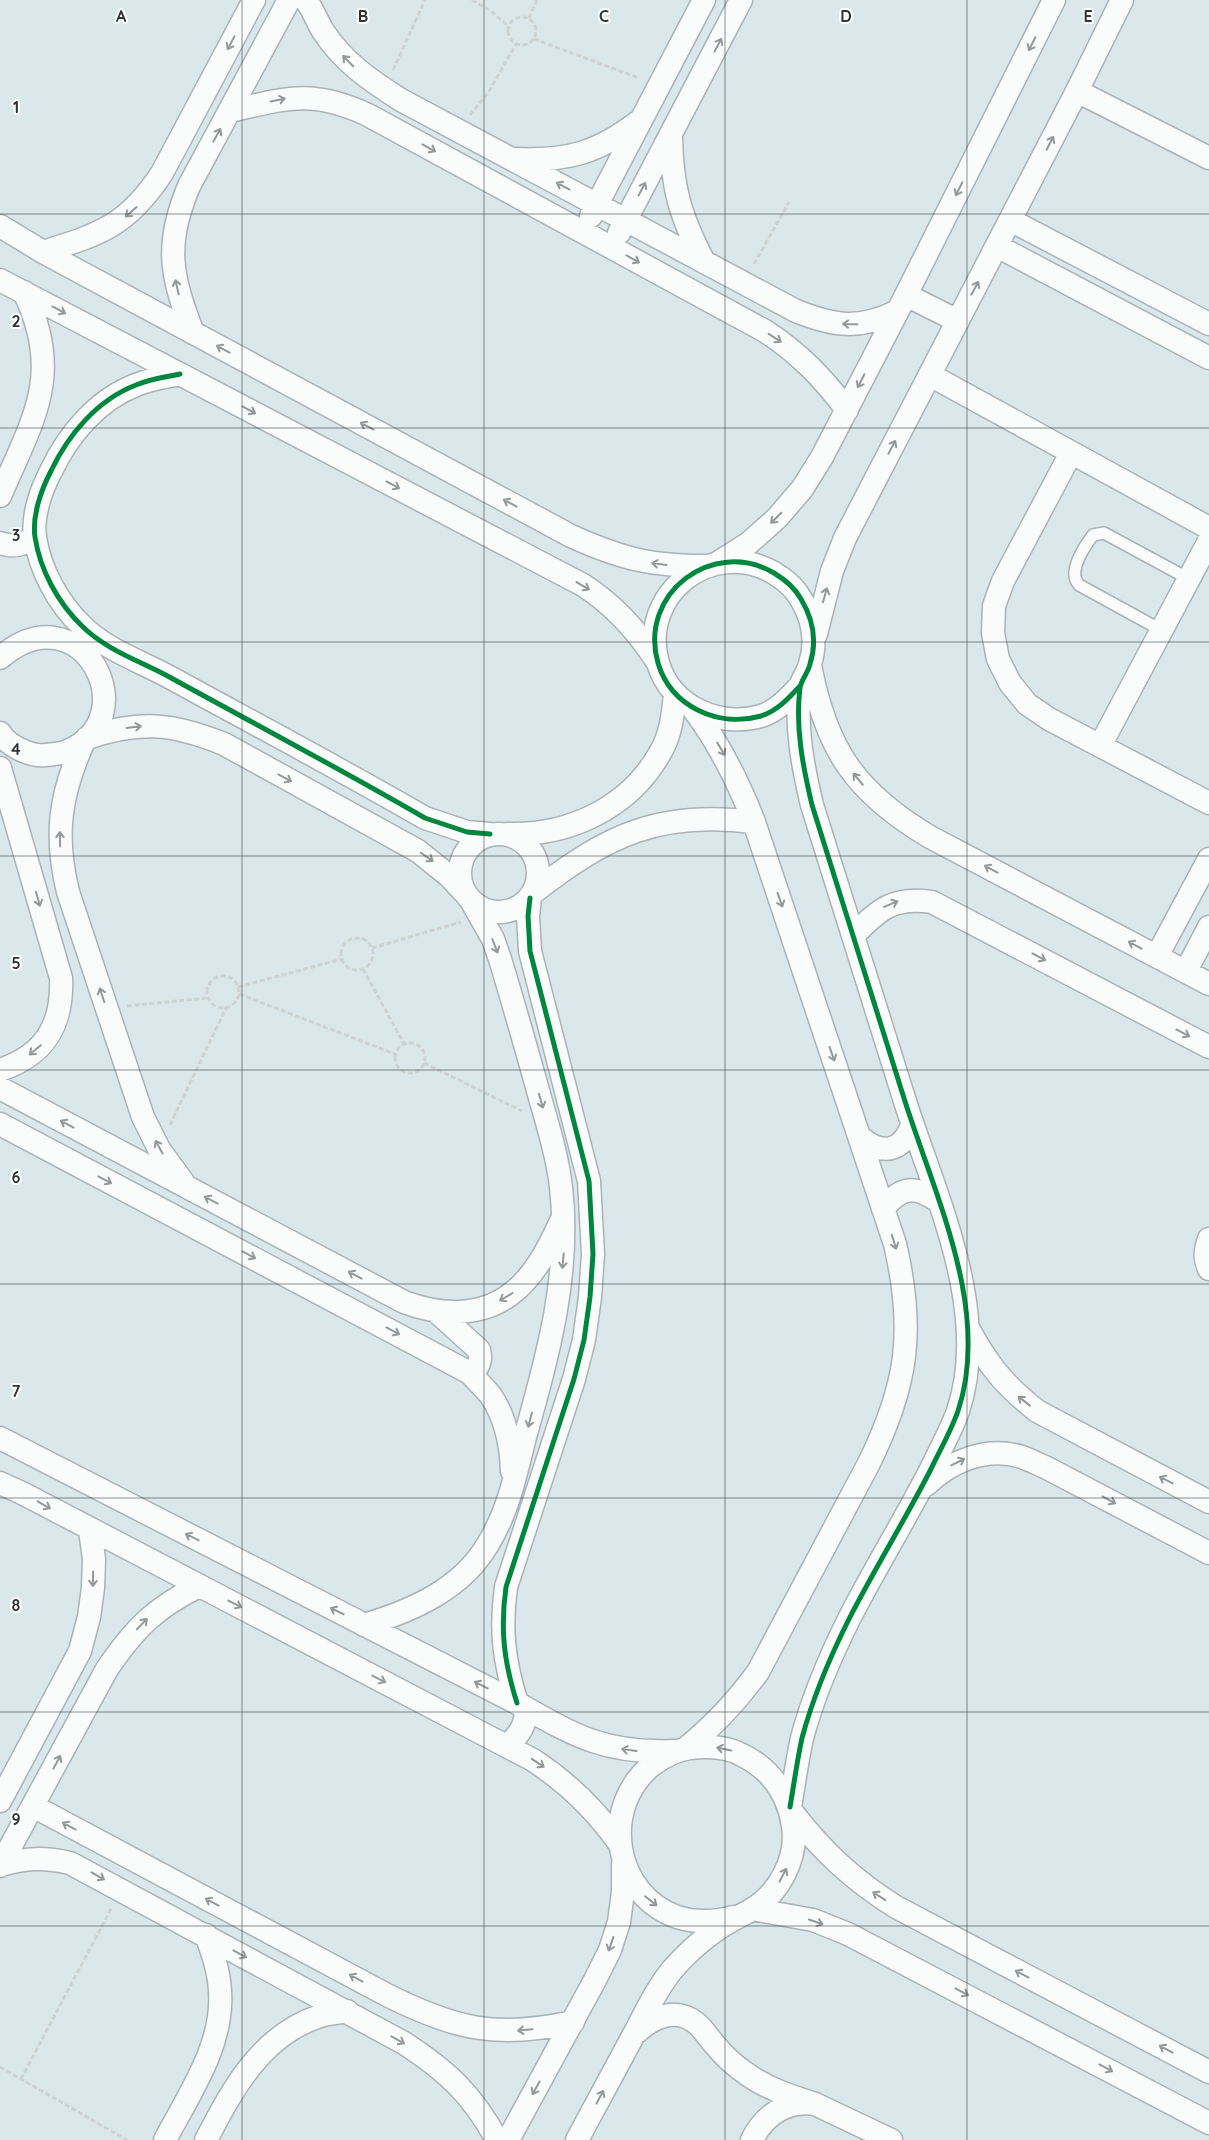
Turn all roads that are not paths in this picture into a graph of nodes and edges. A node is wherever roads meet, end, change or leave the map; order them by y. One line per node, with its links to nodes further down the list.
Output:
1 (254, 0): 16 (street, one-way to 16)
2 (290, 0): 11 (street)
3 (306, 0): 8 (street, one-way to 3)
4 (704, 0): 12 (street)
5 (741, 0): 13 (street, one-way to 5)
6 (1054, 0): 29 (street, one-way to 29)
7 (1122, 0): 9 (street)
8 (377, 85): 10 (street); 15 (street)
9 (1078, 91): 14 (street); 20 (street, one-way to 9)
10 (354, 108): 11 (street, one-way to 10); 22 (street, one-way to 22)
11 (230, 111): 18 (street, one-way to 11)
12 (642, 118): 15 (street); 17 (street)
13 (671, 135): 19 (street, one-way to 13); 26 (street)
14 (1209, 158)
15 (512, 159): 17 (street, one-way to 15)
16 (150, 192): 18 (street); 25 (street, one-way to 25)
17 (598, 204): 19 (street); 22 (street)
18 (180, 208): 32 (street, one-way to 18)
19 (626, 220): 24 (street); 26 (street)
20 (1010, 220): 23 (street); 31 (street)
21 (0, 226): 25 (street)
22 (583, 232): 24 (street)
23 (997, 246): 30 (street, one-way to 23); 33 (street)
24 (612, 247): 36 (street, one-way to 36)
25 (43, 252): 32 (street)
26 (702, 260): 29 (street, one-way to 26)
27 (0, 280): 28 (street)
28 (24, 292): 34 (street, one-way to 34); 38 (street)
29 (901, 304): 30 (street); 36 (street, one-way to 36)
30 (958, 322): 35 (street)
31 (1209, 324)
32 (193, 333): 41 (street, one-way to 32)
33 (1209, 358)
34 (180, 374): 40 (street); 45 (street, one-way to 45)
35 (930, 375): 37 (street); 49 (street, one-way to 35)
36 (847, 410): 44 (street, one-way to 44)
37 (1071, 453): 39 (street); 60 (street)
38 (0, 496)
39 (1209, 528)
40 (35, 536): 43 (street); 47 (street)
41 (572, 536): 44 (street, one-way to 41); 45 (street)
42 (1209, 540): 46 (street)
43 (0, 543)
44 (712, 565): 49 (street); 53 (street)
45 (553, 569): 53 (street, one-way to 53)
46 (1189, 579): 48 (street); 48 (lane)
47 (71, 614): 50 (street); 51 (street)
48 (1161, 630): 60 (street)
49 (814, 642): 54 (street)
50 (108, 646): 51 (street); 64 (street)
51 (78, 647): 52 (street); 59 (street)
52 (0, 658)
53 (658, 663): 56 (street)
54 (810, 665): 55 (street); 70 (street, one-way to 54)
55 (800, 686): 57 (street); 69 (street)
56 (676, 694): 57 (street); 64 (street)
57 (694, 709): 63 (street, one-way to 63)
58 (0, 733): 59 (street)
59 (86, 740): 67 (street, one-way to 67); 79 (street, one-way to 59)
60 (1100, 746): 62 (street)
61 (0, 768): 74 (street, one-way to 74)
62 (1209, 803)
63 (754, 822): 66 (street); 78 (street, one-way to 78)
64 (498, 834): 66 (street); 67 (street)
65 (1209, 859): 70 (street)
66 (532, 895): 67 (street); 96 (street)
67 (472, 903): 82 (street, one-way to 82)
68 (1209, 927): 71 (street)
69 (854, 935): 73 (street, one-way to 73); 77 (street)
70 (1157, 956): 71 (street)
71 (1186, 971): 72 (street)
72 (1209, 984)
73 (1209, 1046)
74 (0, 1070)
75 (0, 1088): 79 (street, one-way to 75)
76 (0, 1124): 87 (street, one-way to 87)
77 (912, 1125): 78 (street); 80 (street)
78 (860, 1138): 81 (street)
79 (186, 1187): 85 (street, one-way to 79)
80 (938, 1202): 81 (street); 86 (street)
81 (883, 1209): 103 (street, one-way to 103)
82 (564, 1216): 85 (street, one-way to 85); 90 (street, one-way to 90)
83 (1209, 1239): 84 (street)
84 (1209, 1269)
85 (437, 1312): 87 (street)
86 (968, 1327): 91 (street); 92 (street, one-way to 86)
87 (470, 1374): 90 (street)
88 (0, 1438): 98 (street, one-way to 88)
89 (0, 1483): 93 (street, one-way to 93)
90 (512, 1486): 94 (street)
91 (920, 1491): 95 (street, one-way to 95); 106 (street)
92 (1209, 1502)
93 (90, 1530): 97 (street); 99 (street, one-way to 99)
94 (488, 1545): 96 (street); 98 (street)
95 (1209, 1553)
96 (514, 1559): 101 (street)
97 (199, 1586): 100 (street, one-way to 97); 102 (street, one-way to 102)
98 (364, 1625): 101 (street, one-way to 98)
99 (80, 1651): 100 (street); 104 (street)
100 (107, 1669): 105 (street, one-way to 100)
101 (522, 1706): 102 (street); 103 (street, one-way to 101)
102 (507, 1745): 107 (street, one-way to 107)
103 (681, 1750): 106 (street, one-way to 103); 107 (street)
104 (0, 1801)
105 (32, 1806): 108 (street); 111 (street, one-way to 105)
106 (790, 1809): 109 (street, one-way to 106); 116 (street, one-way to 106)
107 (621, 1853): 109 (street, one-way to 109); 113 (street, one-way to 113)
108 (0, 1866): 110 (street, one-way to 110)
109 (743, 1913): 115 (street); 120 (street, one-way to 120)
110 (206, 1935): 112 (street, one-way to 112); 117 (street)
111 (385, 1994): 113 (street, one-way to 111); 114 (street)
112 (347, 2012): 114 (street); 118 (street)
113 (573, 2022): 124 (street, one-way to 124)
114 (370, 2024): 123 (street, one-way to 123)
115 (633, 2036): 119 (street); 125 (street, one-way to 115)
116 (1209, 2072)
117 (199, 2076): 118 (street); 121 (street)
118 (230, 2093): 122 (street)
119 (815, 2104): 126 (street); 127 (street)
120 (1209, 2123)
121 (165, 2140)
122 (206, 2140)
123 (497, 2140)
124 (508, 2140)
125 (577, 2140)
126 (752, 2140)
127 (891, 2140)

